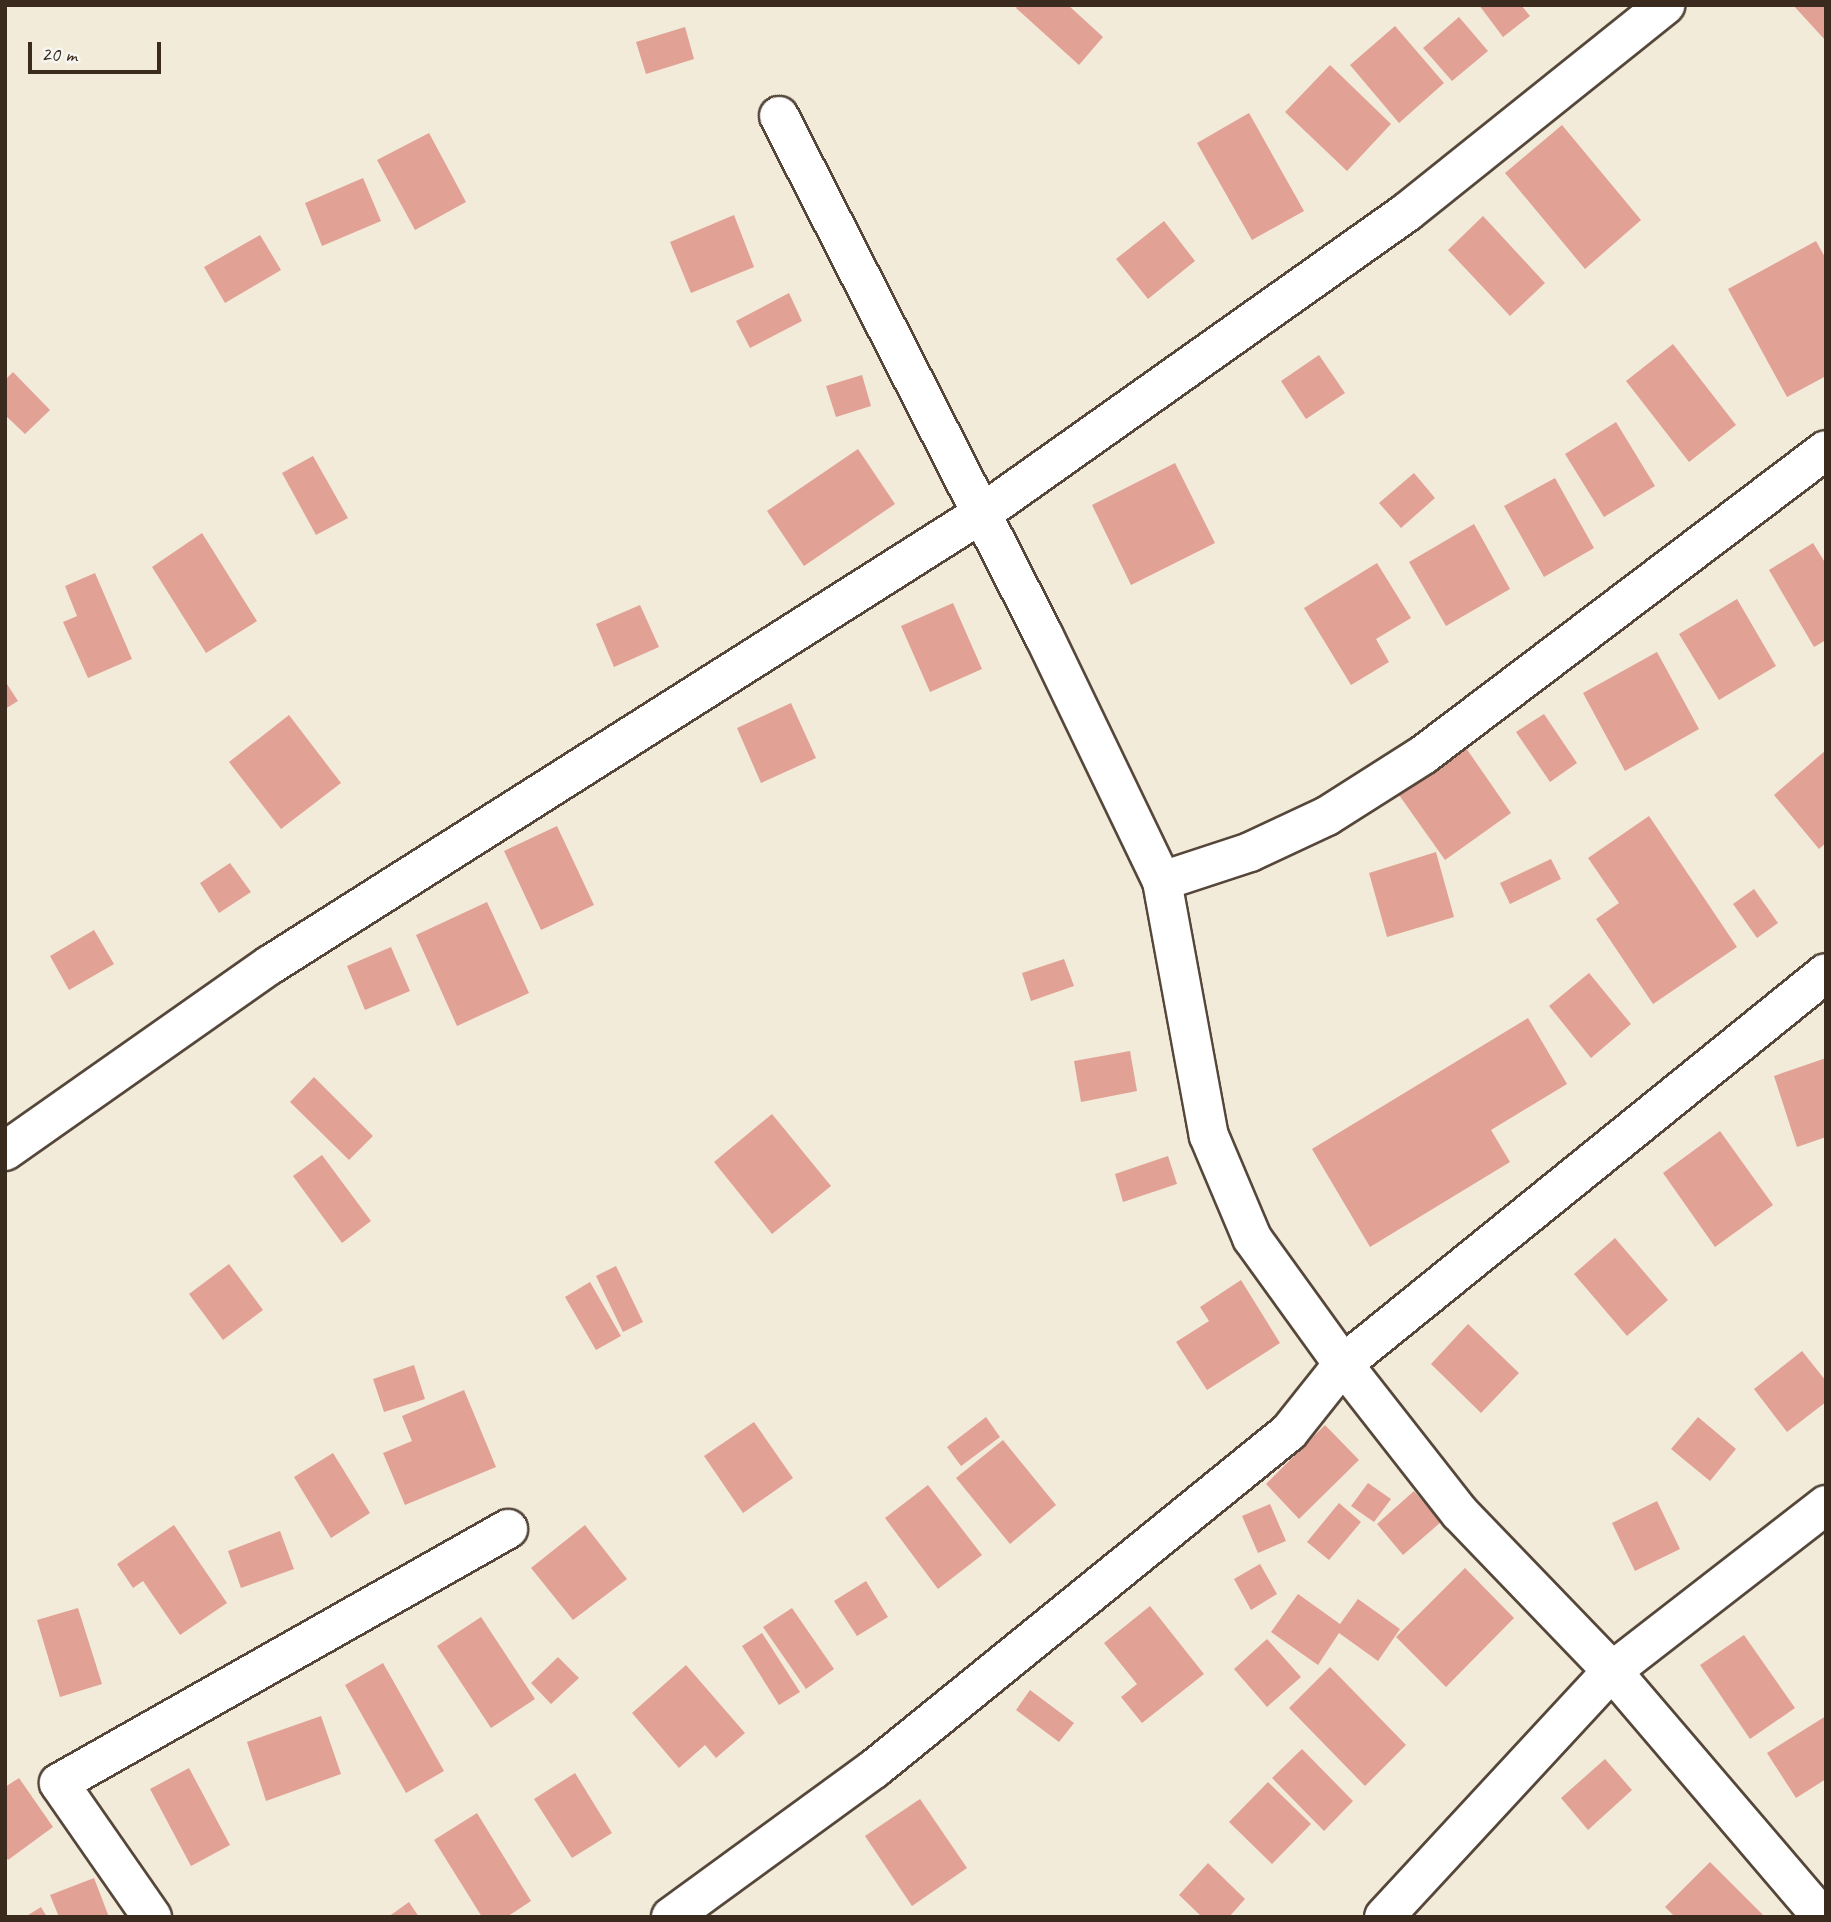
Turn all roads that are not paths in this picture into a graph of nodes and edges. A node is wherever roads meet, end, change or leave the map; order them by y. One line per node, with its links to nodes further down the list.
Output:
1 (1665, 5): 4 (street)
2 (779, 116): 4 (street)
3 (1826, 450): 5 (street)
4 (981, 514): 5 (street); 7 (street)
5 (1162, 881): 8 (street)
6 (1826, 973): 8 (street)
7 (5, 1151)
8 (1343, 1364): 11 (street); 13 (street)
9 (1826, 1505): 11 (street)
10 (509, 1529): 12 (street)
11 (1612, 1671): 14 (street); 15 (street)
12 (152, 1917)
13 (671, 1917)
14 (1384, 1917)
15 (1822, 1917)

